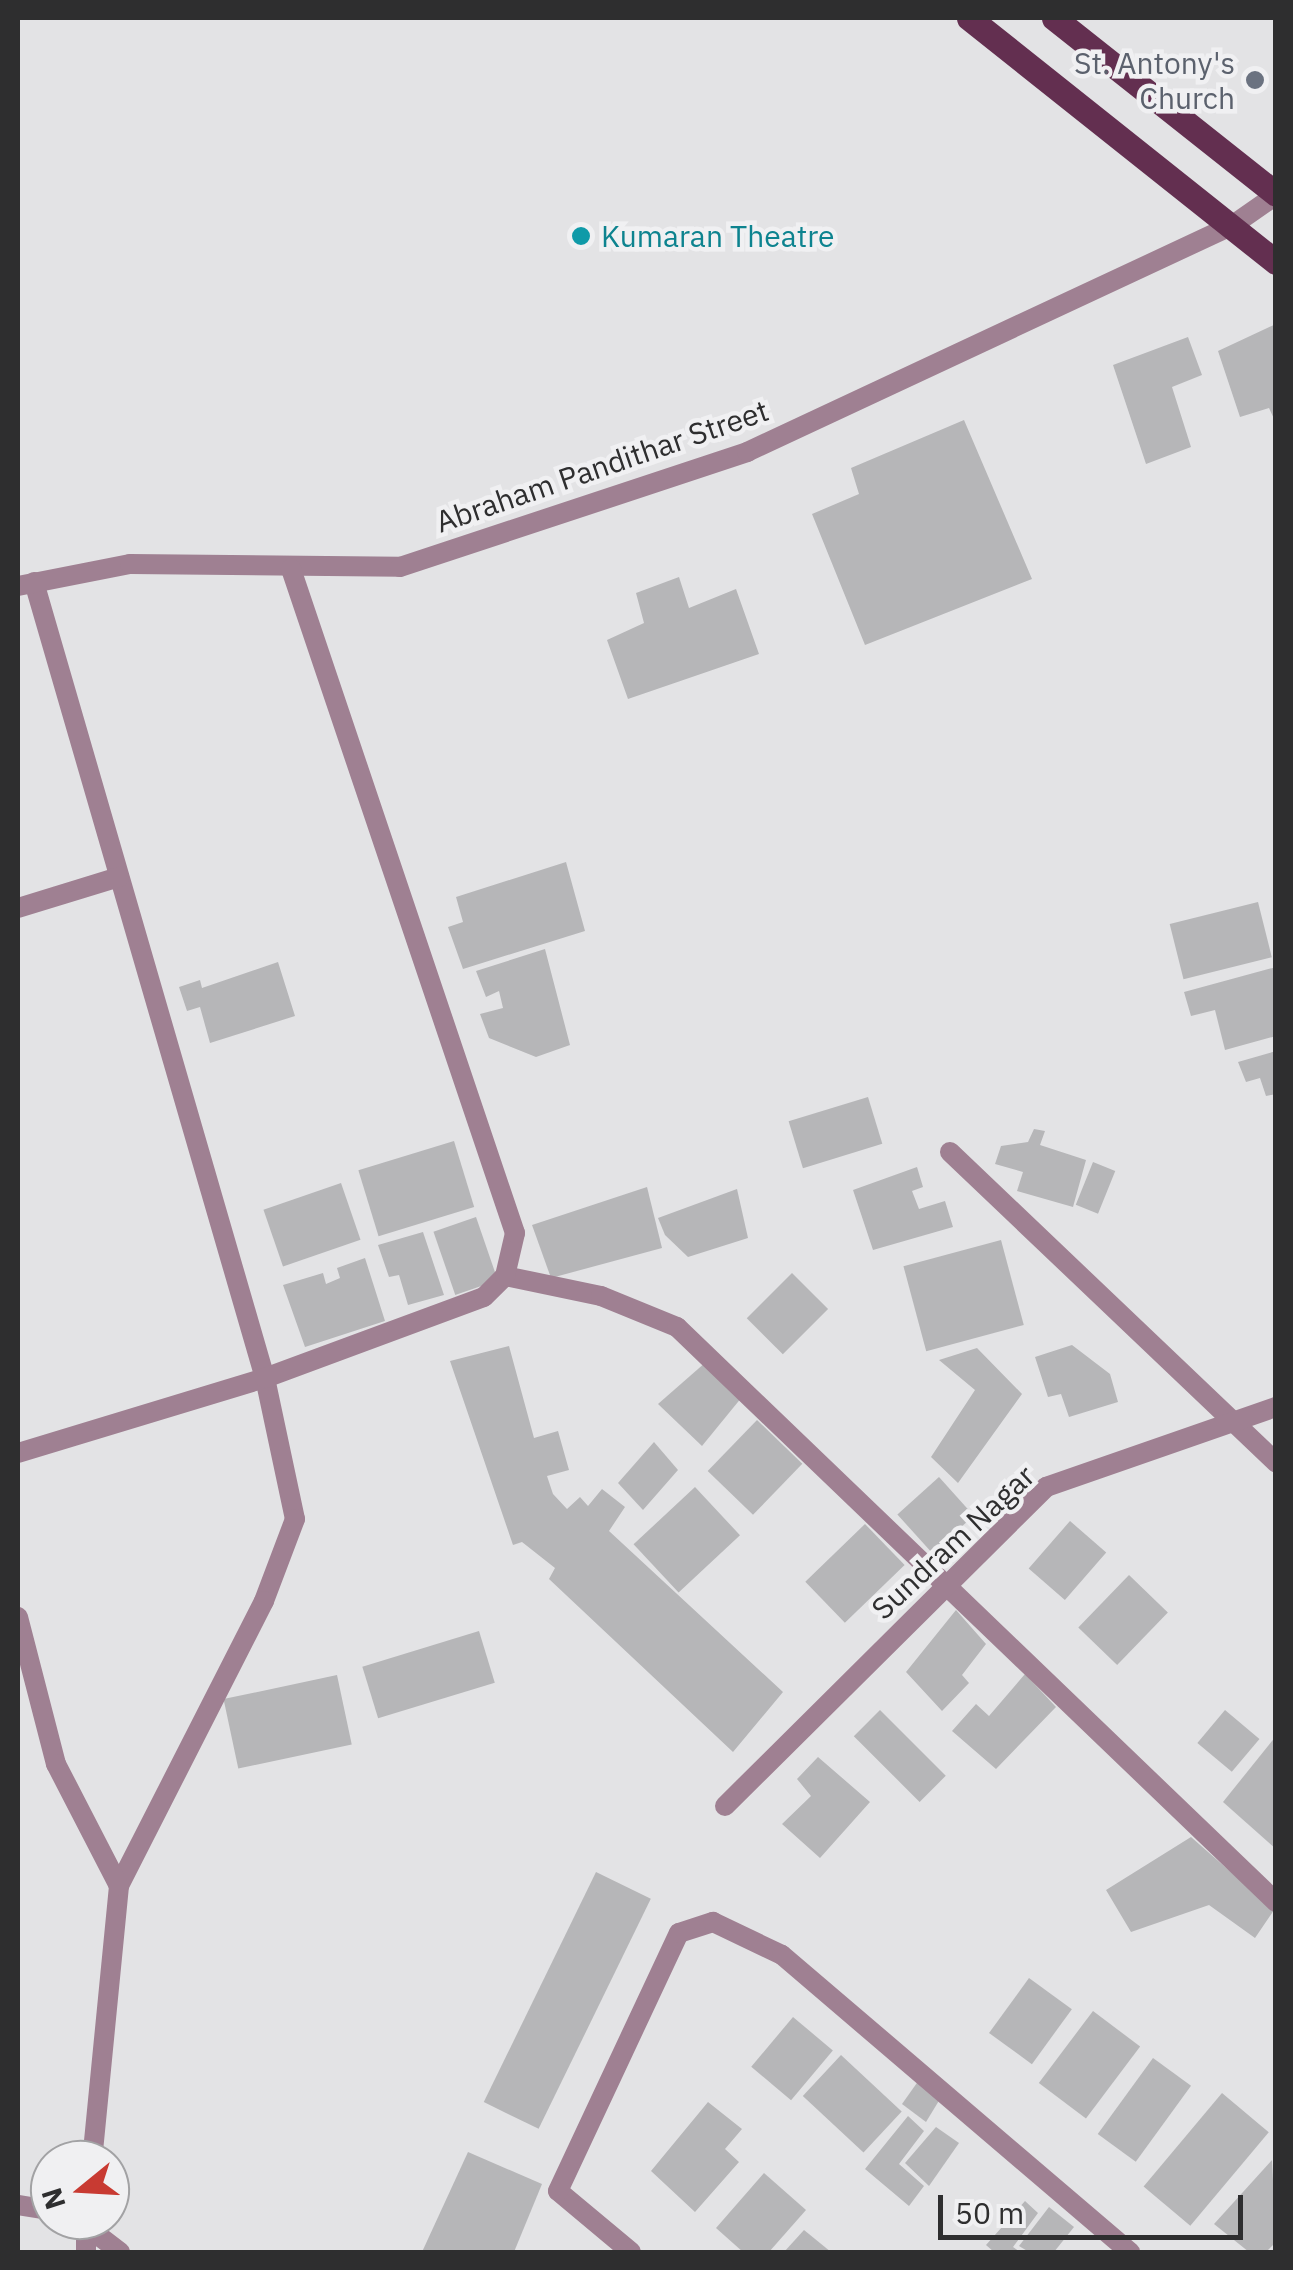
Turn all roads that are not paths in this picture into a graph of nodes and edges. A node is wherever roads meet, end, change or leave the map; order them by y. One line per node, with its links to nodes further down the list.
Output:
1 (969, 18): 4 (main road)
2 (1054, 18): 3 (main road)
3 (1276, 194): 4 (street, Abraham Pandithar Street)
4 (1233, 225): 5 (main road); 6 (street, Abraham Pandithar Street)
5 (1276, 262)
6 (290, 568): 7 (street, Abraham Pandithar Street); 11 (street)
7 (26, 584): 8 (street)
8 (120, 877): 9 (street); 12 (street)
9 (18, 908)
10 (950, 1152): 14 (street)
11 (506, 1276): 12 (street); 17 (street)
12 (266, 1378): 15 (street); 20 (street)
13 (1276, 1407): 14 (street, Sundram Nagar)
14 (1229, 1422): 16 (street); 17 (street, Sundram Nagar)
15 (18, 1453)
16 (1276, 1462)
17 (946, 1586): 19 (street, Sundram Nagar); 21 (street)
18 (18, 1617): 20 (street)
19 (725, 1806)
20 (120, 1886): 22 (street)
21 (1276, 1902)
22 (94, 2140)
23 (631, 2252): 24 (street)
24 (1130, 2252)

